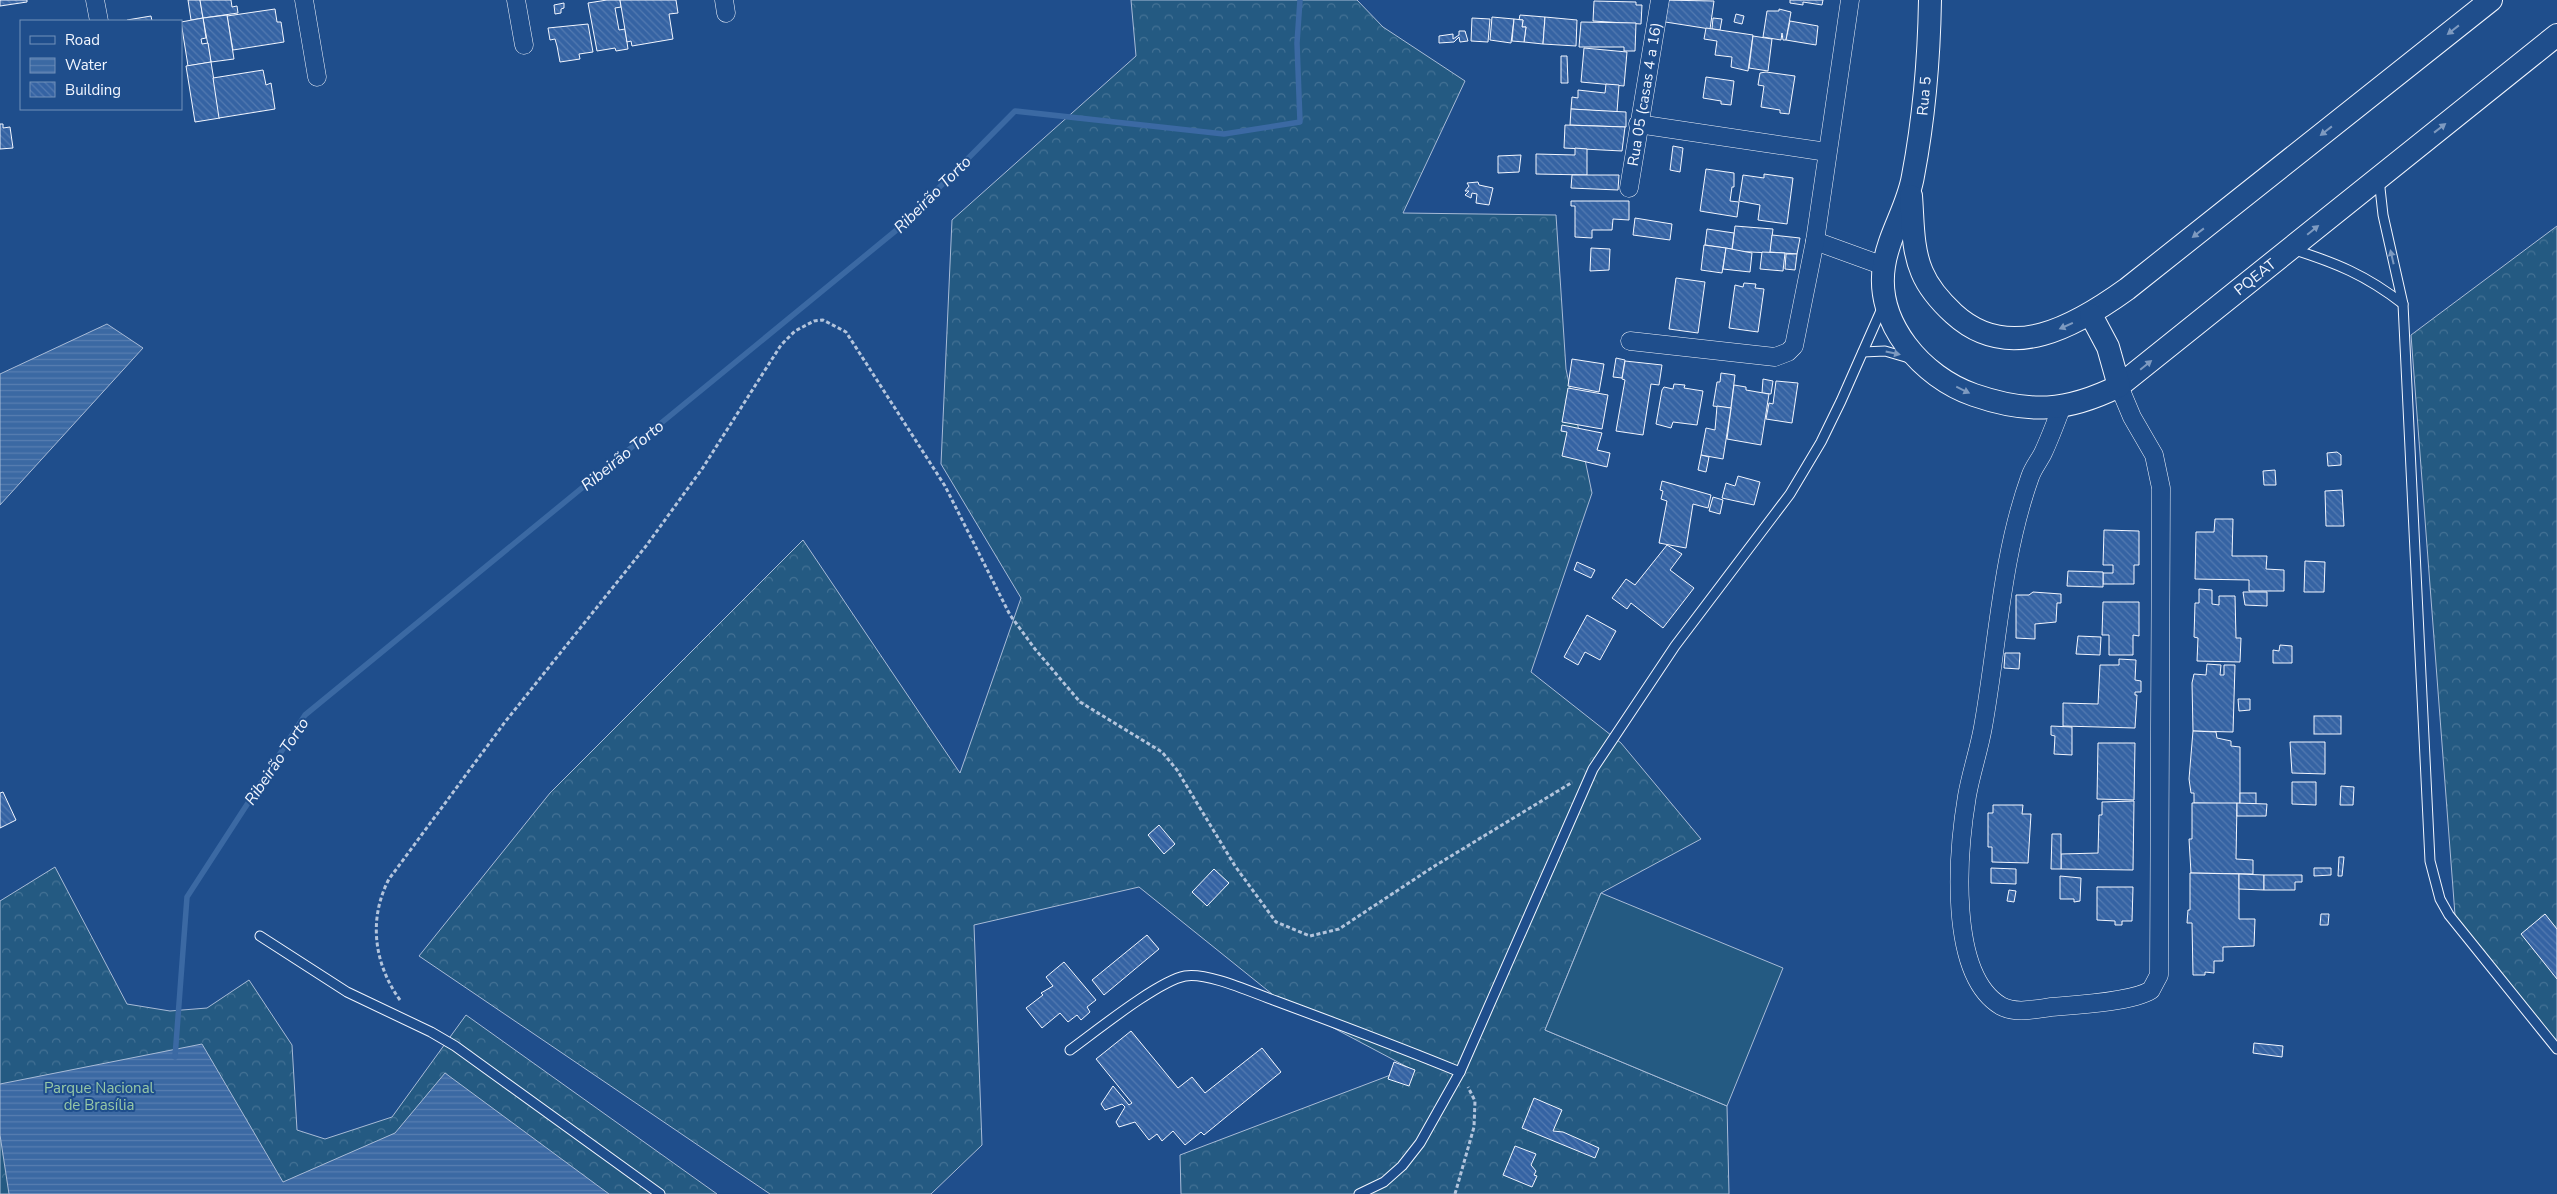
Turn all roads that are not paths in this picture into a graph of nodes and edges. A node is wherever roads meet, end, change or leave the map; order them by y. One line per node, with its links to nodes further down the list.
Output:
1 (95, 0): 8 (street)
2 (304, 0): 11 (street)
3 (516, 0): 10 (street)
4 (1660, 0): 12 (street, Rua 05 (casas 4 a 16))
5 (1850, 0): 13 (street)
6 (1930, 0): 16 (street, Rua 5)
7 (2491, 0): 23 (street, one-way to 23)
8 (99, 20)
9 (2557, 36): 14 (street, PQEAT, one-way to 9)
10 (524, 45)
11 (317, 77)
12 (1638, 124): 13 (street); 15 (street, Rua 05 (casas 4 a 16))
13 (1827, 152): 17 (street)
14 (2379, 176): 18 (street, PQEAT, one-way to 14); 22 (lane, one-way to 14)
15 (1629, 188)
16 (1911, 191): 19 (street); 20 (street)
17 (1815, 241): 19 (street); 24 (street)
18 (2291, 248): 22 (lane); 27 (street, PQEAT, one-way to 18)
19 (1884, 266): 20 (street); 21 (street)
20 (1921, 271): 23 (street, one-way to 20)
21 (1884, 302): 25 (lane); 26 (street, PQEAT)
22 (2403, 304): 30 (lane)
23 (2091, 314): 27 (street)
24 (1630, 341)
25 (1863, 352): 26 (lane, one-way to 26); 32 (lane)
26 (1923, 362): 28 (street, PQEAT, one-way to 28)
27 (2119, 386): 28 (street, PQEAT); 28 (street)
28 (2062, 406)
29 (260, 936): 33 (lane)
30 (2557, 1049)
31 (1070, 1050): 32 (lane)
32 (1460, 1072): 34 (lane)
33 (660, 1194)
34 (1359, 1194)

